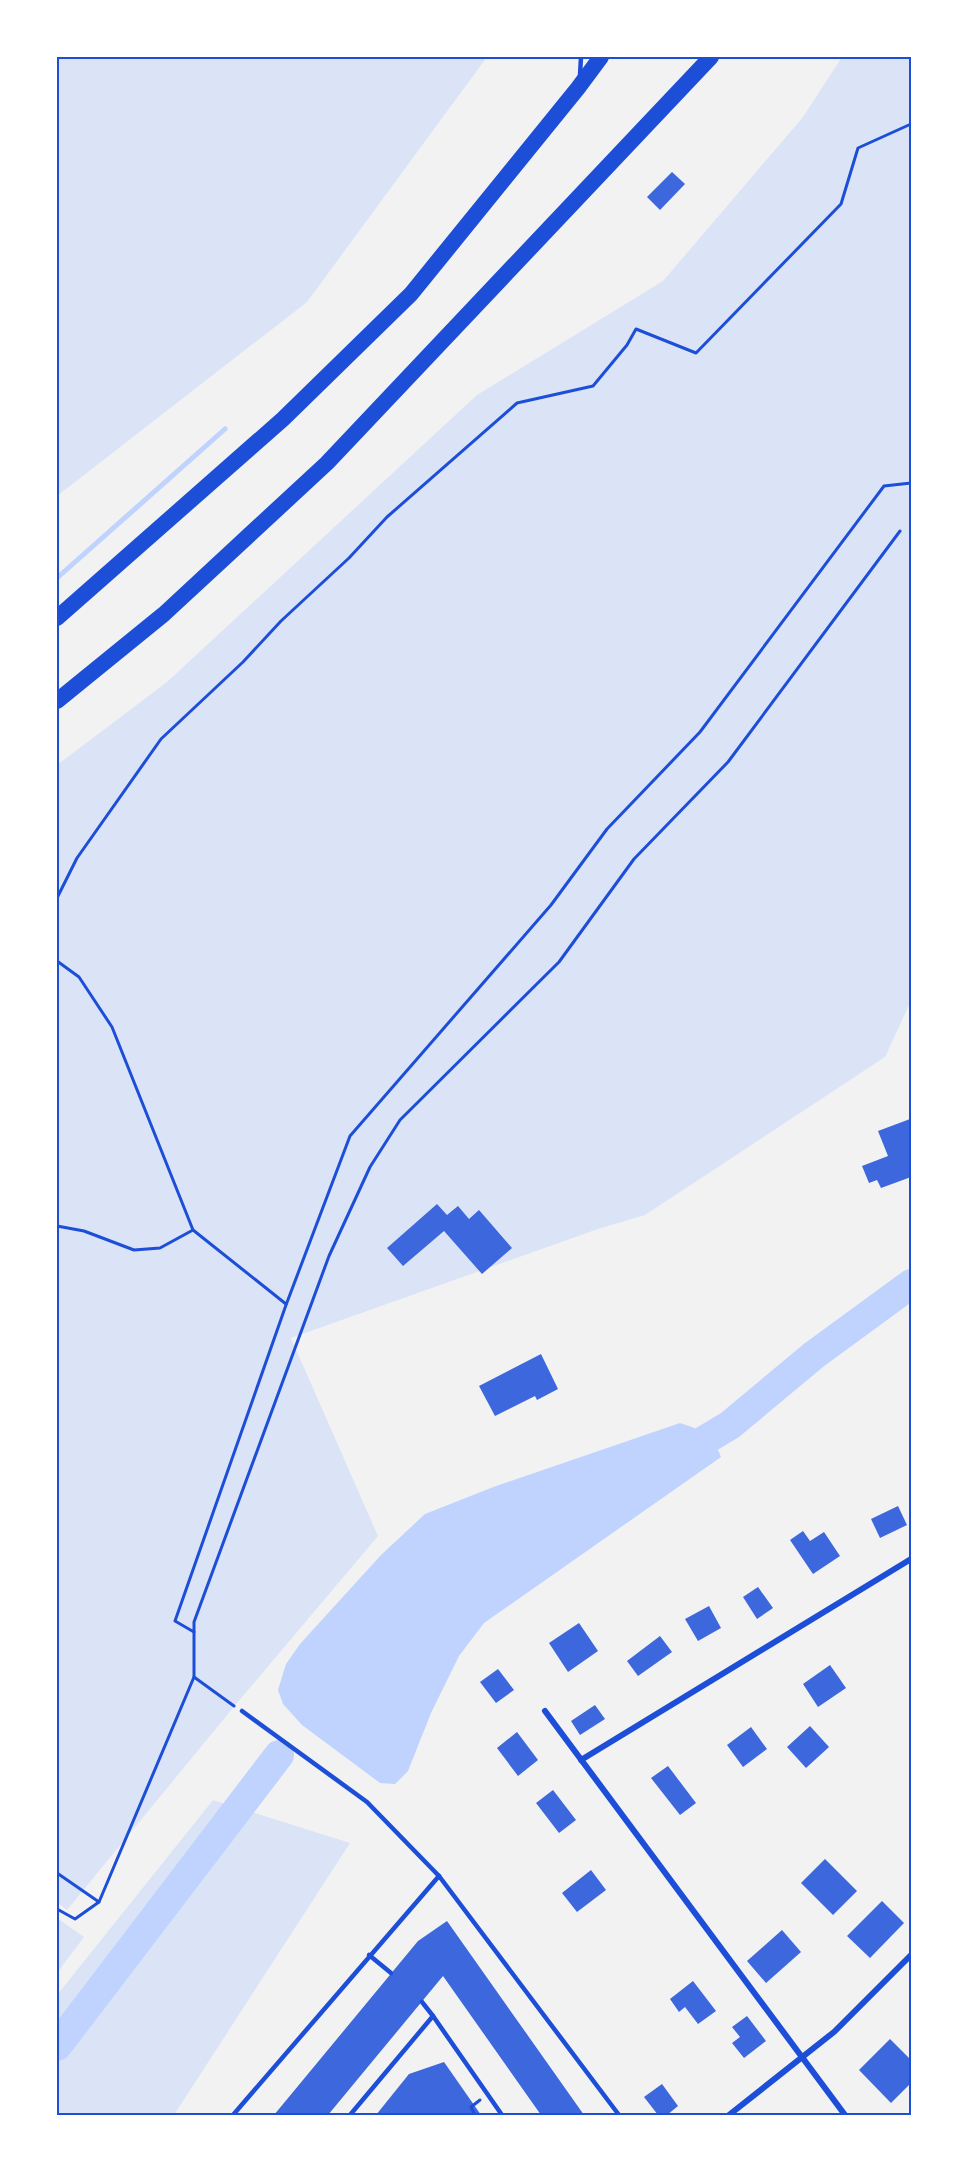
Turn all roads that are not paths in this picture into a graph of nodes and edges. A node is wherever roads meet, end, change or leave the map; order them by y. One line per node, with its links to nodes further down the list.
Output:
1 (581, 57): 4 (lane)
2 (601, 57): 4 (highway)
3 (711, 57): 6 (highway)
4 (578, 88): 5 (highway)
5 (57, 618)
6 (57, 701)
7 (911, 1559): 10 (street)
8 (242, 1711): 11 (lane)
9 (544, 1711): 10 (street)
10 (581, 1760): 17 (street)
11 (439, 1876): 12 (lane); 21 (lane)
12 (369, 1955): 14 (lane); 18 (lane)
13 (911, 1955): 17 (street)
14 (391, 1973)
15 (422, 2002): 16 (lane)
16 (432, 2016): 19 (lane); 20 (lane)
17 (803, 2058): 22 (street); 23 (street)
18 (233, 2115)
19 (350, 2115)
20 (502, 2115)
21 (619, 2115)
22 (729, 2115)
23 (845, 2115)

